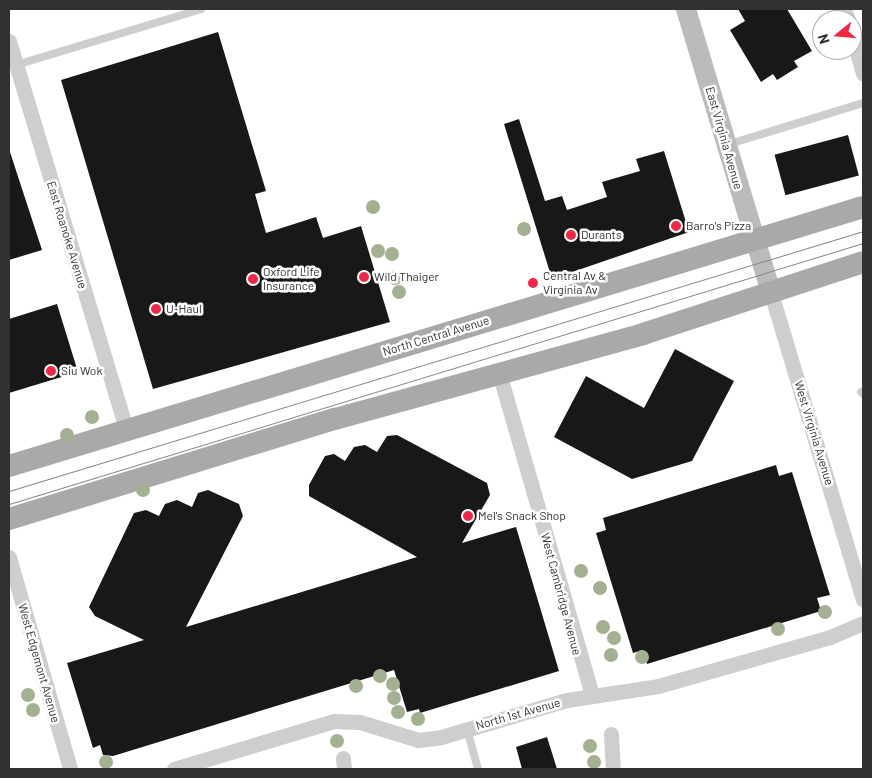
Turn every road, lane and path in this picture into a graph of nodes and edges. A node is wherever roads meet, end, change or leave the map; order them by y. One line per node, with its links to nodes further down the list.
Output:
1 (201, 9): 5 (lane)
2 (686, 9): 8 (street, East Virginia Avenue)
3 (9, 41): 5 (street, East Roanoke Avenue)
4 (859, 60): 6 (street)
5 (16, 65): 15 (street, East Roanoke Avenue)
6 (863, 73)
7 (863, 103): 8 (lane)
8 (726, 145): 10 (street, East Virginia Avenue)
9 (863, 207): 10 (main road, North Central Avenue)
10 (755, 241): 12 (street, East Virginia Avenue); 15 (main road, North Central Avenue)
11 (863, 262): 13 (main road)
12 (763, 268): 13 (street, West Virginia Avenue)
13 (771, 293): 14 (main road); 19 (street, West Virginia Avenue)
14 (500, 376): 17 (main road); 21 (street, West Cambridge Avenue)
15 (126, 429): 16 (main road, North Central Avenue)
16 (9, 466)
17 (9, 519)
18 (9, 557): 25 (street, West Edgemont Avenue)
19 (863, 598)
20 (863, 623): 21 (street, North 1st Avenue)
21 (592, 694): 22 (street, North 1st Avenue)
22 (467, 729): 24 (street, North 1st Avenue); 27 (lane)
23 (611, 734): 28 (street)
24 (206, 765): 26 (street, North 1st Avenue)
25 (70, 769)
26 (174, 769)
27 (478, 769)
28 (613, 769)

